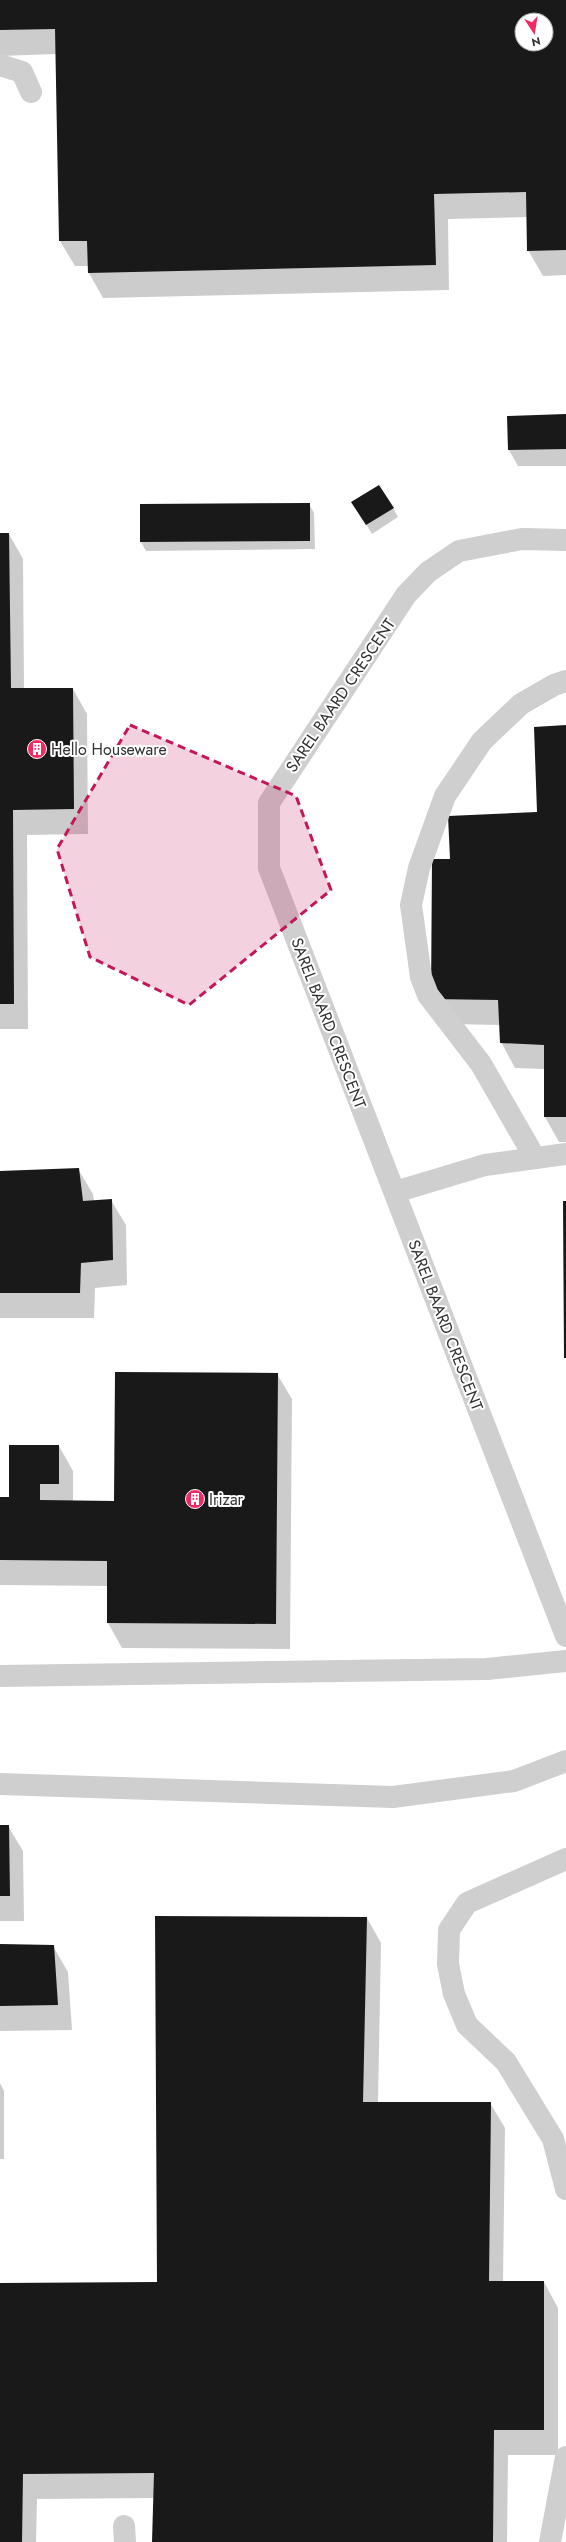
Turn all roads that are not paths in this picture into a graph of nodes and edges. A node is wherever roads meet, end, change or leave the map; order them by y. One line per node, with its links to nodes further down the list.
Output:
1 (0, 65): 2 (lane)
2 (31, 92)
3 (566, 540): 7 (lane, SAREL BAARD CRESCENT)
4 (566, 681): 6 (lane)
5 (566, 1154): 6 (lane)
6 (535, 1158): 7 (lane)
7 (395, 1192): 8 (lane, SAREL BAARD CRESCENT)
8 (566, 1636)
9 (566, 1661): 10 (lane)
10 (0, 1676)
11 (566, 1761): 12 (lane)
12 (0, 1784)
13 (566, 1858): 14 (lane)
14 (566, 2189)
15 (566, 2458): 16 (lane)
16 (550, 2542)

